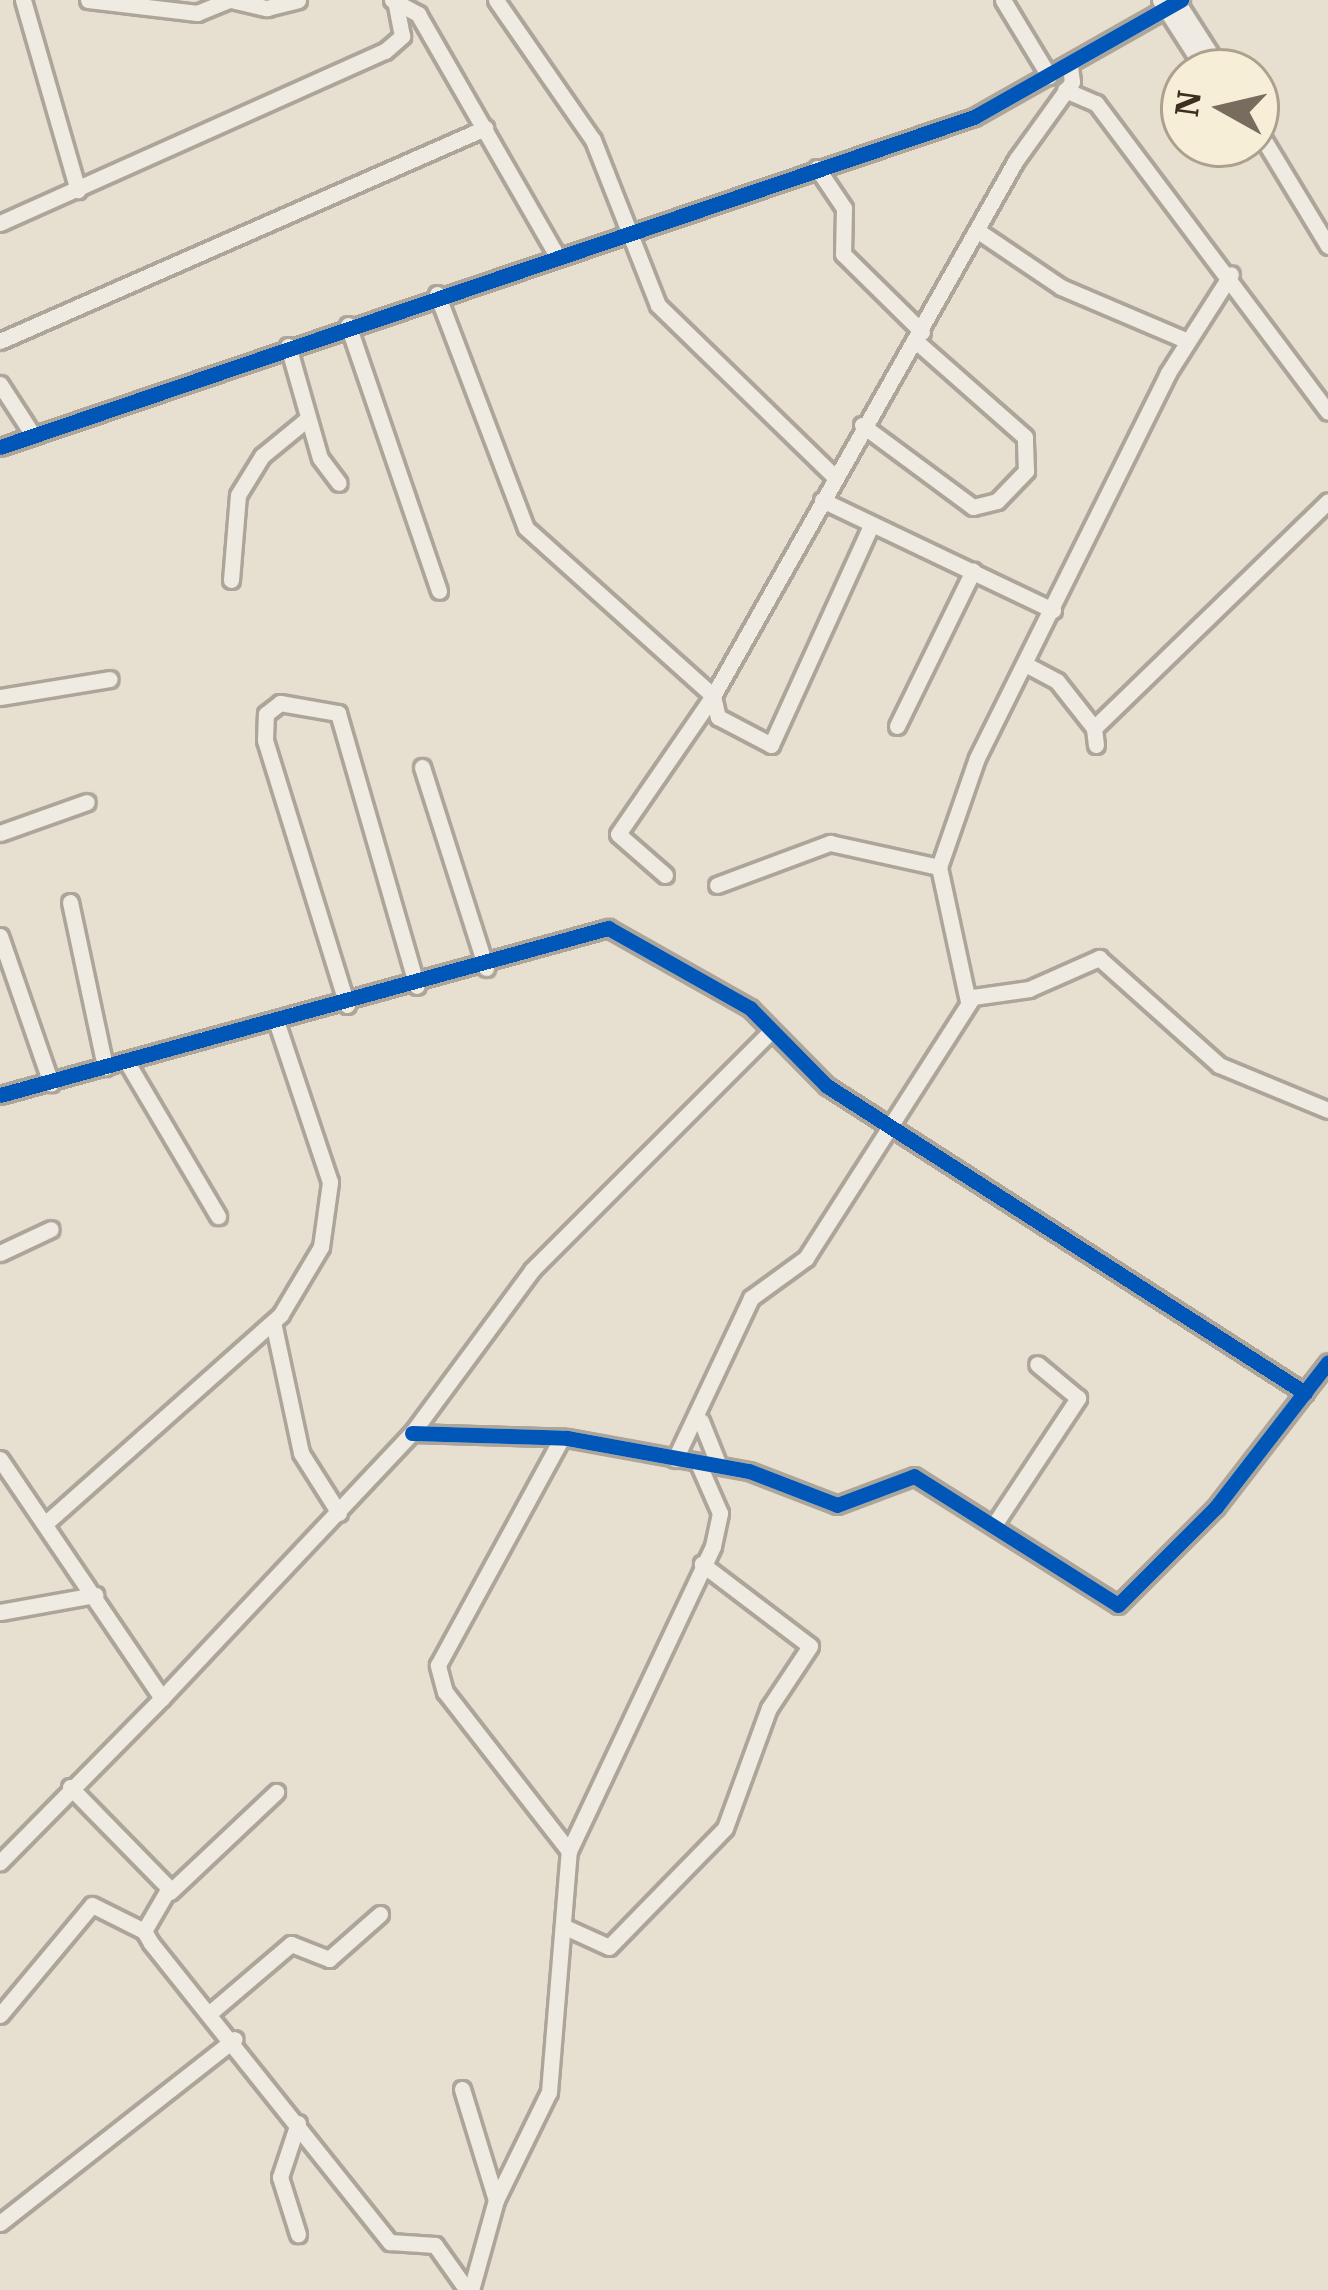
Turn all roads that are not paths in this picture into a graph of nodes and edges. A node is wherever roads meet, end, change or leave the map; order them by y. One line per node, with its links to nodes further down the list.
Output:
1 (22, 0): 20 (street)
2 (88, 0): 3 (street)
3 (230, 0): 4 (street)
4 (298, 0)
5 (393, 0): 16 (street); 20 (street)
6 (496, 0): 23 (street)
7 (1003, 0): 14 (street)
8 (1150, 0): 10 (street)
9 (1172, 3): 10 (street); 11 (street); 12 (street)
10 (1142, 25): 13 (street)
11 (1194, 48)
12 (1205, 48)
13 (1070, 65): 14 (street); 15 (street)
14 (1049, 76): 18 (street)
15 (1065, 90): 24 (street); 27 (street)
16 (485, 128): 26 (street); 31 (street)
17 (1280, 167): 21 (street)
18 (817, 168): 23 (street); 30 (street)
19 (1274, 168): 21 (street)
20 (78, 190): 22 (street)
21 (1303, 206): 25 (street)
22 (0, 223)
23 (625, 227): 26 (street); 40 (street)
24 (978, 231): 30 (street); 32 (street)
25 (1328, 245)
26 (555, 252): 28 (street)
27 (1231, 274): 32 (street); 35 (street)
28 (437, 294): 29 (street); 51 (street)
29 (348, 325): 33 (street); 47 (street)
30 (920, 337): 37 (street); 37 (street)
31 (0, 340)
32 (1185, 340): 48 (street)
33 (288, 346): 36 (street); 38 (street)
34 (0, 384): 38 (street)
35 (1328, 412)
36 (307, 419): 41 (street); 46 (street)
37 (862, 425): 40 (street)
38 (33, 435): 39 (street)
39 (0, 447)
40 (834, 476): 42 (street)
41 (339, 483)
42 (822, 500): 44 (street); 51 (street)
43 (1328, 502): 49 (street)
44 (871, 526): 45 (street); 51 (street)
45 (973, 571): 48 (street); 53 (street)
46 (231, 580)
47 (439, 591)
48 (1053, 610): 49 (street)
49 (1025, 664): 57 (street)
50 (110, 679): 52 (street)
51 (712, 696): 58 (street)
52 (0, 697)
53 (897, 726)
54 (422, 767): 62 (street)
55 (87, 802): 56 (street)
56 (0, 833)
57 (939, 867): 59 (street); 64 (street)
58 (665, 875)
59 (717, 885)
60 (70, 902): 69 (street)
61 (0, 936): 70 (street)
62 (486, 968): 63 (street); 67 (street)
63 (417, 986): 65 (street); 65 (street)
64 (968, 1001): 72 (street); 73 (street)
65 (347, 1005): 66 (street)
66 (276, 1021): 68 (street); 77 (street)
67 (768, 1034): 73 (street); 82 (street)
68 (128, 1064): 69 (street); 74 (street)
69 (105, 1067): 70 (street)
70 (50, 1082): 71 (street)
71 (0, 1095)
72 (1328, 1110)
73 (890, 1121): 80 (street); 81 (street)
74 (218, 1216)
75 (51, 1229): 76 (street)
76 (0, 1252)
77 (273, 1322): 88 (street); 90 (street)
78 (1328, 1362): 80 (street)
79 (1037, 1364): 89 (street)
80 (1305, 1393): 89 (street)
81 (701, 1421): 85 (street); 87 (street)
82 (412, 1433): 83 (street); 88 (street)
83 (562, 1438): 85 (street); 97 (street)
84 (0, 1459): 90 (street)
85 (675, 1459): 86 (street)
86 (698, 1463): 87 (street); 91 (street)
87 (719, 1466): 89 (street)
88 (339, 1514): 94 (street)
89 (997, 1522)
90 (46, 1523): 92 (street)
91 (702, 1564): 97 (street); 101 (street)
92 (95, 1595): 93 (street); 94 (street)
93 (0, 1612)
94 (162, 1698): 95 (street)
95 (70, 1787): 98 (street); 99 (street)
96 (276, 1792): 99 (street)
97 (568, 1851): 101 (street)
98 (0, 1862)
99 (170, 1892): 102 (street)
100 (380, 1914): 103 (street)
101 (566, 1927): 108 (street)
102 (144, 1930): 103 (street); 104 (street)
103 (211, 2012): 105 (street)
104 (0, 2014)
105 (235, 2039): 107 (street); 109 (street)
106 (462, 2089): 108 (street)
107 (298, 2123): 110 (street); 111 (street)
108 (496, 2200): 111 (street)
109 (0, 2223)
110 (298, 2234)
111 (469, 2290)

